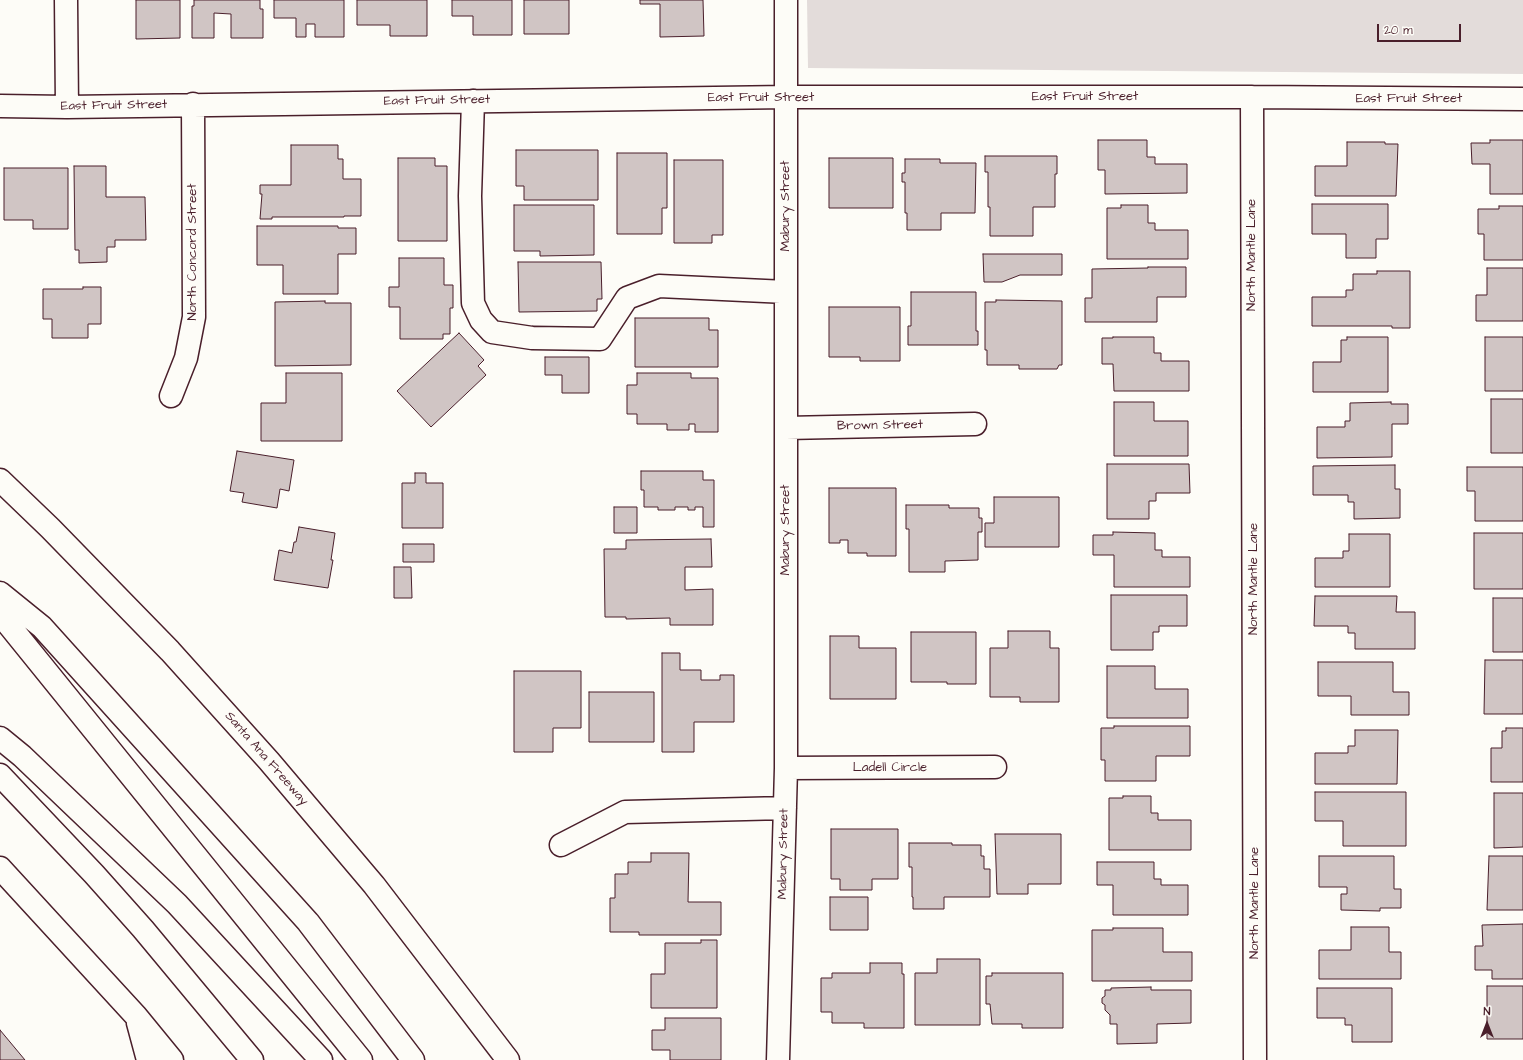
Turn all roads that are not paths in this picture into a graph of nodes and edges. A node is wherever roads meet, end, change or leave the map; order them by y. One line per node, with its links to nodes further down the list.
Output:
1 (66, 0): 9 (main road)
2 (786, 0): 3 (main road, Mabury Street)
3 (787, 97): 4 (main road, East Fruit Street); 6 (main road, East Fruit Street); 10 (main road, Mabury Street)
4 (1252, 97): 5 (main road, East Fruit Street); 33 (main road, North Mantle Lane)
5 (1523, 99)
6 (473, 101): 7 (main road, East Fruit Street); 10 (main road)
7 (193, 104): 9 (main road, East Fruit Street); 11 (main road, North Concord Street)
8 (0, 106): 9 (main road, East Fruit Street)
9 (67, 107)
10 (786, 292): 13 (main road, Mabury Street)
11 (171, 396)
12 (975, 424): 13 (main road, Brown Street)
13 (786, 428): 19 (main road, Mabury Street)
14 (0, 480): 31 (main road, Santa Ana Freeway)
15 (0, 593): 30 (main road)
16 (0, 614): 29 (main road)
17 (0, 738): 28 (main road)
18 (995, 767): 19 (main road, Ladell Circle)
19 (786, 768): 21 (main road, Mabury Street)
20 (0, 775): 27 (main road)
21 (785, 808): 22 (main road); 32 (main road, Mabury Street)
22 (561, 845)
23 (0, 868): 24 (main road)
24 (136, 1016): 25 (main road); 26 (main road)
25 (148, 1060)
26 (172, 1060)
27 (252, 1060)
28 (321, 1060)
29 (361, 1060)
30 (413, 1060)
31 (508, 1060)
32 (778, 1060)
33 (1255, 1060)

